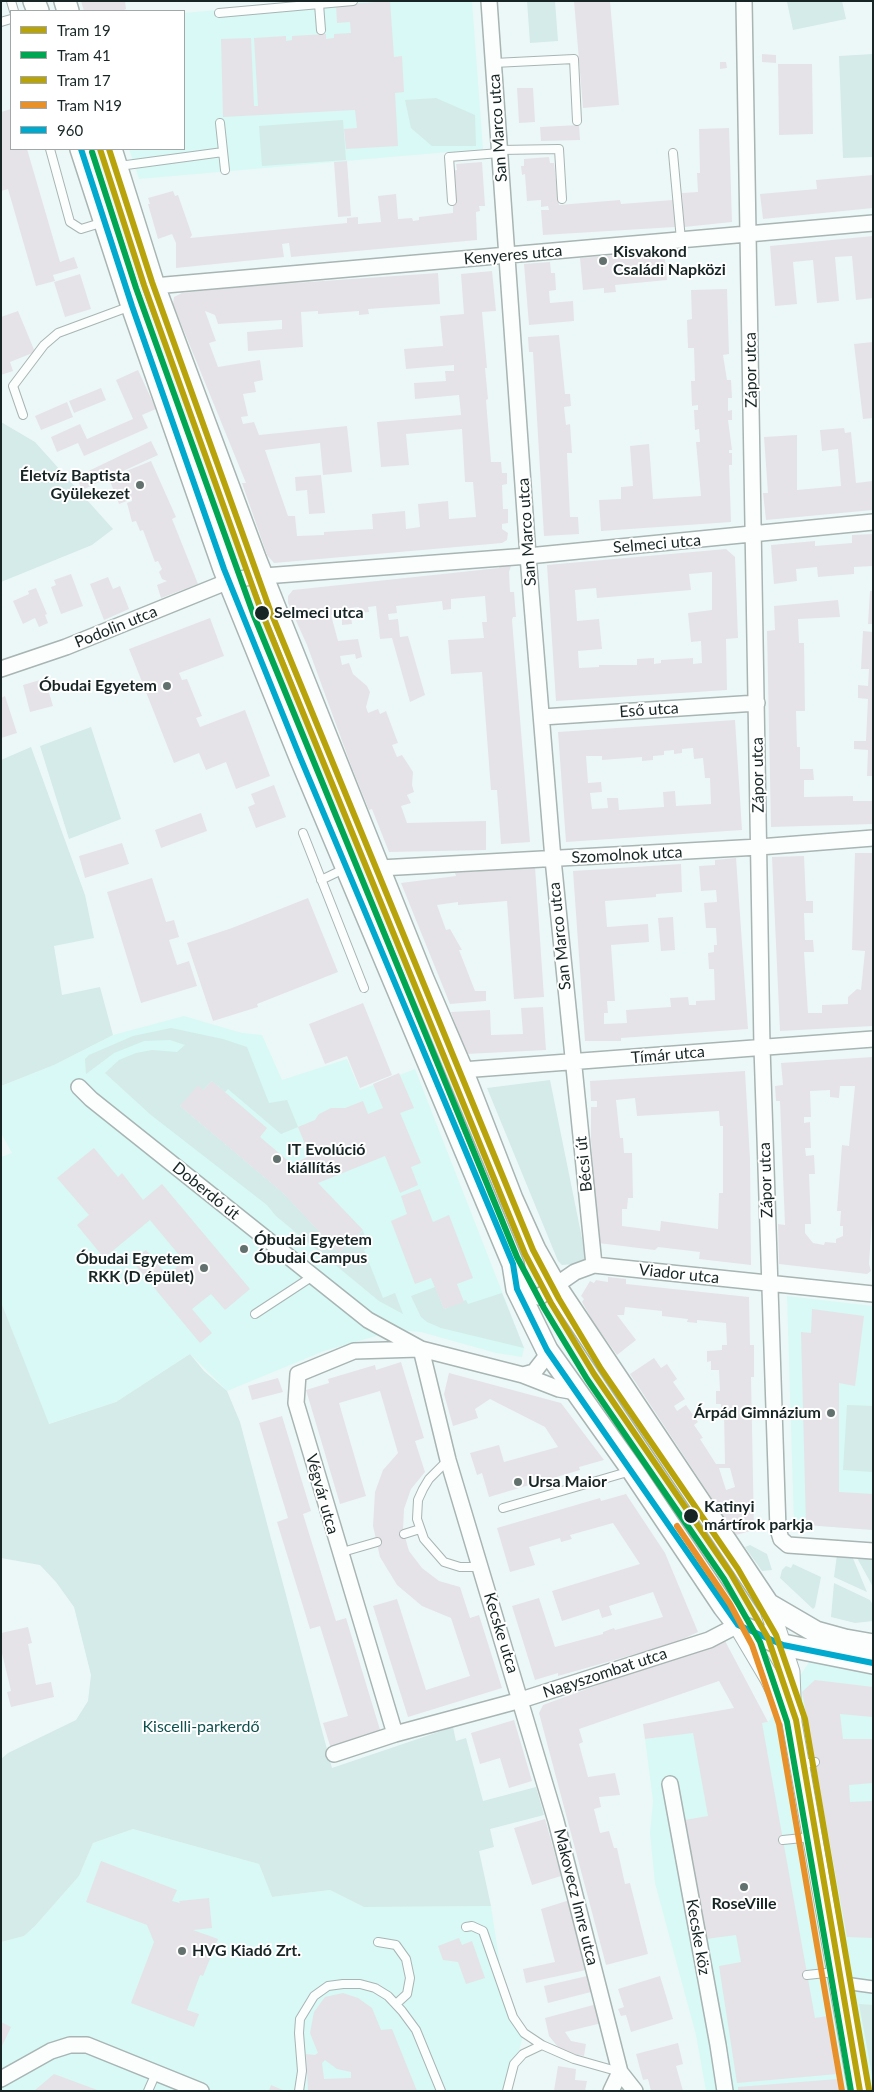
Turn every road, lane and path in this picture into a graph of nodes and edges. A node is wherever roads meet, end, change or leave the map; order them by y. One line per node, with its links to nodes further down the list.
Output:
1 (353, 1): 4 (lane)
2 (489, 1): 7 (street, San Marco utca)
3 (744, 1): 21 (street, Zápor utca)
4 (319, 4): 5 (lane); 6 (lane)
5 (219, 13)
6 (321, 30)
7 (494, 63): 8 (lane); 13 (street, San Marco utca)
8 (577, 121)
9 (220, 124): 12 (lane)
10 (50, 150): 19 (lane)
11 (81, 150): 19 (main road)
12 (223, 152): 15 (lane); 16 (lane)
13 (500, 152): 17 (lane); 18 (lane); 23 (street, San Marco utca)
14 (673, 153): 22 (lane)
15 (114, 158): 24 (main road)
16 (225, 170)
17 (562, 199)
18 (452, 201)
19 (104, 222): 25 (main road)
20 (873, 223): 21 (street, Kenyeres utca)
21 (748, 234): 22 (street, Kenyeres utca); 28 (street, Zápor utca)
22 (681, 240): 23 (street, Kenyeres utca)
23 (508, 255): 24 (street, Kenyeres utca); 29 (street, San Marco utca)
24 (154, 286): 30 (main road)
25 (132, 306): 26 (lane); 31 (main road)
26 (23, 415)
27 (873, 522): 28 (street, Selmeci utca)
28 (755, 534): 29 (street, Selmeci utca); 33 (street, Zápor utca)
29 (528, 556): 30 (street, Selmeci utca); 34 (street, San Marco utca)
30 (262, 576): 31 (street, Podolin utca); 40 (main road)
31 (229, 581): 32 (street, Podolin utca); 39 (main road)
32 (1, 670)
33 (757, 703): 34 (street, Eső utca); 37 (street, Zápor utca)
34 (542, 717): 38 (street, San Marco utca)
35 (303, 834): 41 (lane)
36 (873, 838): 37 (street, Szomolnok utca)
37 (759, 847): 38 (street, Szomolnok utca); 44 (street, Zápor utca)
38 (553, 859): 40 (street, Szomolnok utca); 45 (street, San Marco utca)
39 (348, 868): 41 (lane); 48 (main road)
40 (380, 868): 46 (main road)
41 (321, 880): 42 (lane)
42 (364, 988)
43 (873, 1039): 44 (street, Tímár utca)
44 (762, 1047): 45 (street, Tímár utca); 51 (street, Zápor utca)
45 (573, 1062): 46 (street, Tímár utca); 49 (street, Bécsi út)
46 (462, 1070): 52 (main road)
47 (80, 1087): 50 (street, Doberdó út)
48 (513, 1264): 52 (street, Viador utca); 56 (main road)
49 (594, 1265): 51 (street, Viador utca); 52 (street, Viador utca)
50 (313, 1276): 54 (lane); 55 (street, Doberdó út)
51 (769, 1282): 53 (street, Viador utca); 65 (street, Zápor utca)
52 (556, 1287): 68 (main road)
53 (873, 1294)
54 (255, 1314)
55 (421, 1349): 57 (street, Doberdó út); 59 (street, Kecske utca); 66 (street, Végvár utca)
56 (548, 1354): 57 (street); 58 (main road)
57 (523, 1375): 58 (street, Doberdó út)
58 (576, 1392): 60 (main road)
59 (448, 1460): 62 (lane); 67 (street, Kecske utca)
60 (633, 1471): 61 (lane); 69 (main road)
61 (504, 1508)
62 (420, 1529): 63 (lane); 67 (lane)
63 (404, 1534)
64 (377, 1542): 66 (lane)
65 (873, 1551)
66 (339, 1553): 77 (street, Végvár utca)
67 (480, 1567): 75 (street, Kecske utca)
68 (768, 1604): 70 (street); 71 (main road)
69 (738, 1625): 70 (main road); 75 (street, Nagyszombat utca); 76 (street)
70 (783, 1645): 72 (main road); 74 (street)
71 (873, 1645)
72 (812, 1652): 73 (main road); 74 (street)
73 (873, 1663)
74 (790, 1672): 76 (street)
75 (521, 1700): 77 (street, Nagyszombat utca); 89 (street, Makovecz Imre utca)
76 (792, 1723): 80 (street)
77 (395, 1734): 78 (street, Nagyszombat utca)
78 (334, 1754)
79 (670, 1784): 99 (street, Kecske köz)
80 (812, 1837): 81 (lane); 85 (street)
81 (783, 1840)
82 (466, 1927): 88 (lane)
83 (378, 1942): 87 (lane)
84 (807, 1975): 85 (lane)
85 (836, 1977): 86 (street); 100 (street)
86 (873, 1987)
87 (396, 2004): 94 (lane); 95 (lane)
88 (542, 2045): 89 (lane); 96 (lane)
89 (620, 2072): 97 (street); 98 (street, Makovecz Imre utca)
90 (156, 2073): 91 (street); 92 (lane); 93 (street)
91 (1, 2079)
92 (148, 2091)
93 (201, 2091)
94 (298, 2091)
95 (441, 2091)
96 (507, 2091)
97 (611, 2091)
98 (635, 2091)
99 (725, 2091)
100 (858, 2091)

